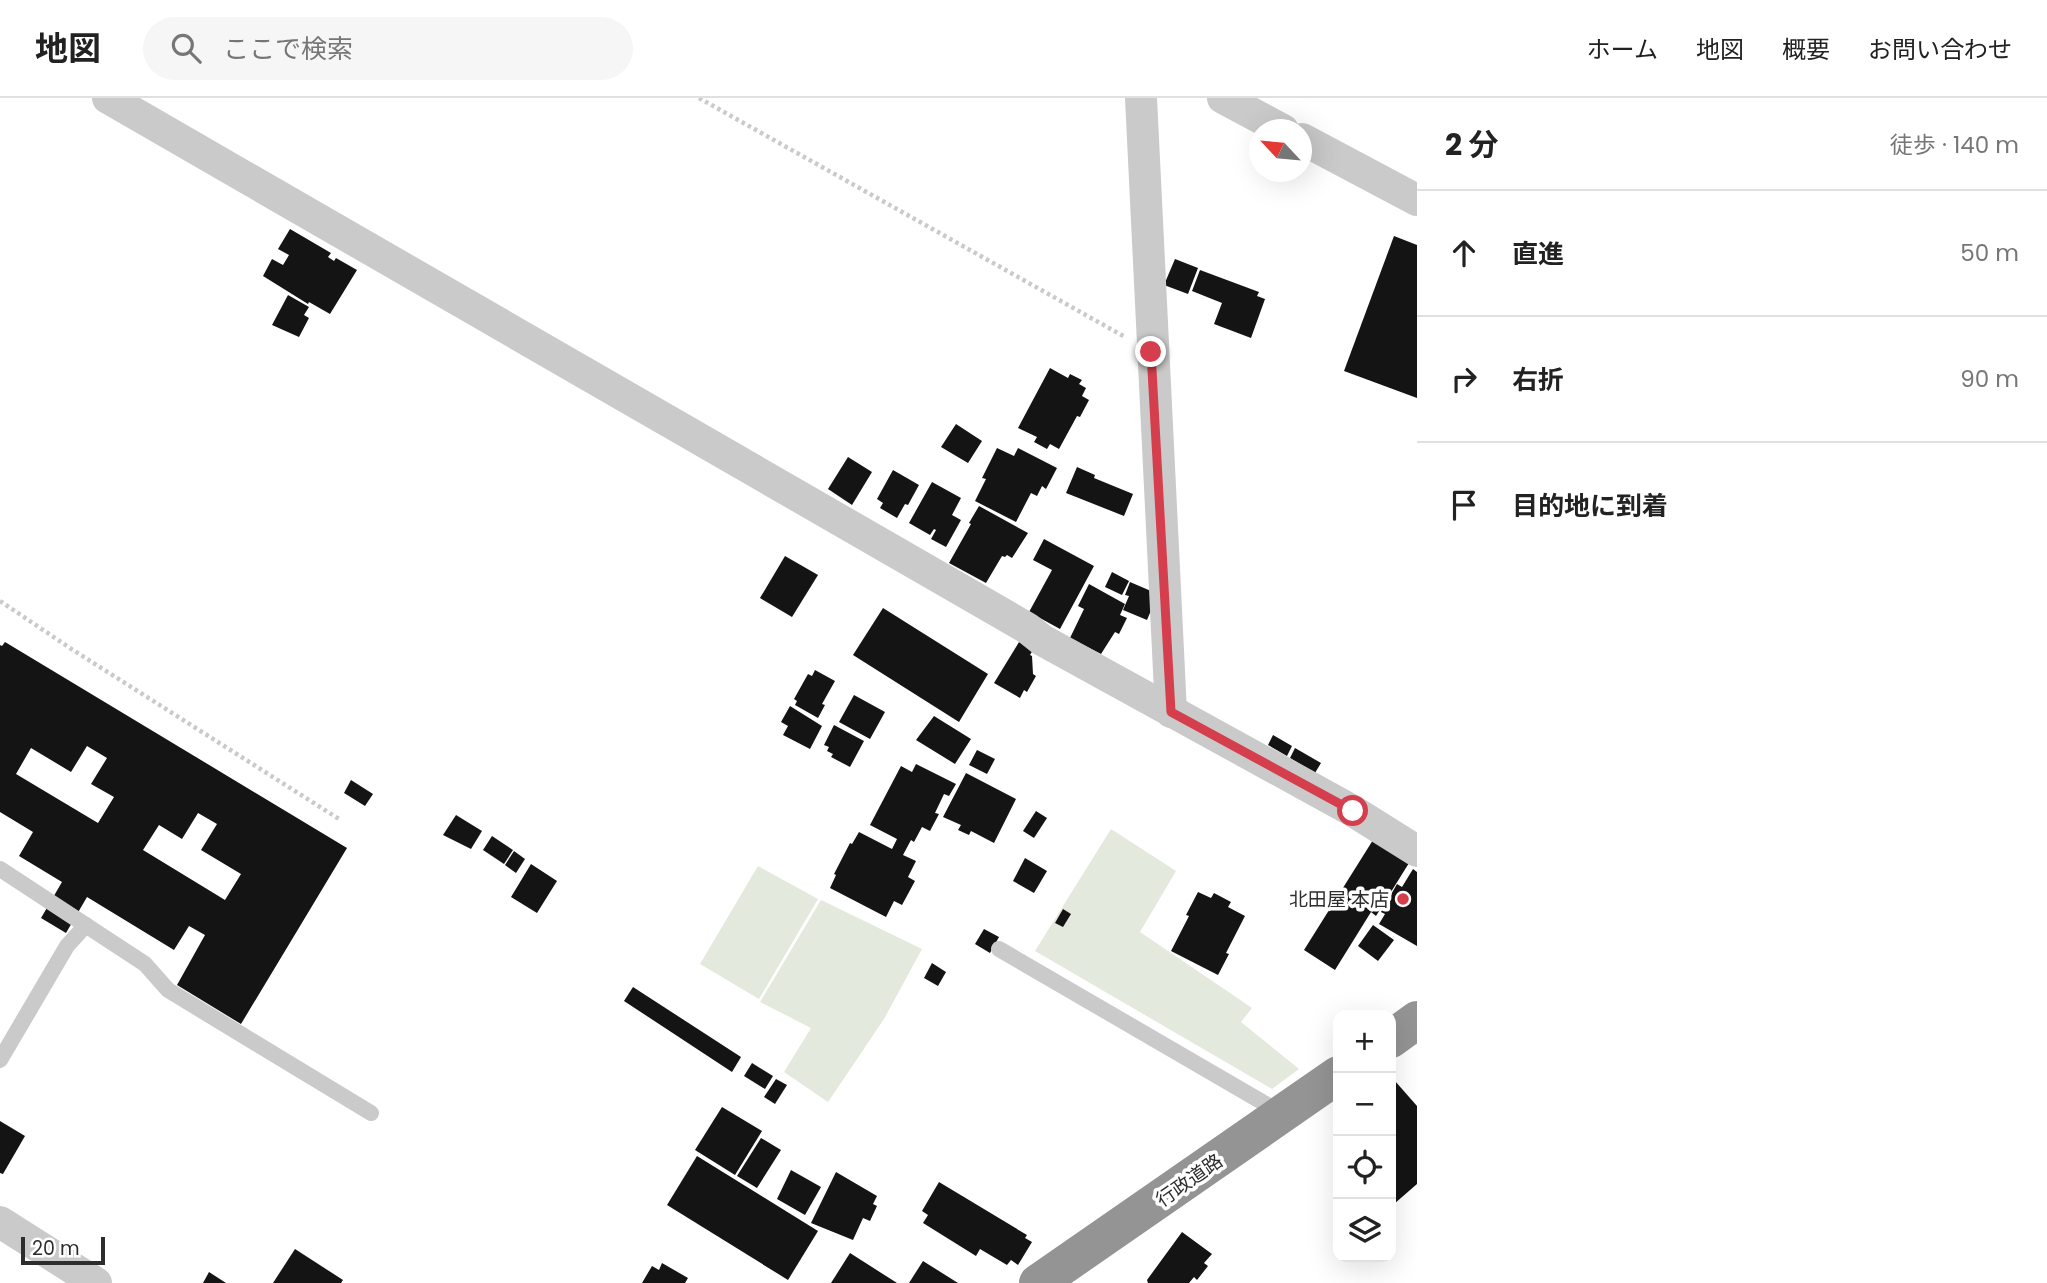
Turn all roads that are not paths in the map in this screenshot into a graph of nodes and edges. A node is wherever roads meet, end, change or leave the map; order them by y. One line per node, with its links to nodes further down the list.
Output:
1 (108, 98): 7 (street)
2 (1140, 98): 7 (street)
3 (1223, 98): 4 (street)
4 (1262, 119)
5 (1312, 145): 6 (street)
6 (1417, 200)
7 (1171, 712): 8 (street)
8 (1417, 851)
9 (0, 869): 10 (lane)
10 (86, 925): 14 (lane); 16 (lane)
11 (999, 949): 17 (lane)
12 (1417, 1020): 13 (highway)
13 (1396, 1035)
14 (0, 1060)
15 (1333, 1079): 17 (highway, 行政道路)
16 (371, 1113)
17 (1283, 1114): 19 (highway, 行政道路)
18 (0, 1222): 20 (street)
19 (1047, 1281)
20 (96, 1283)

